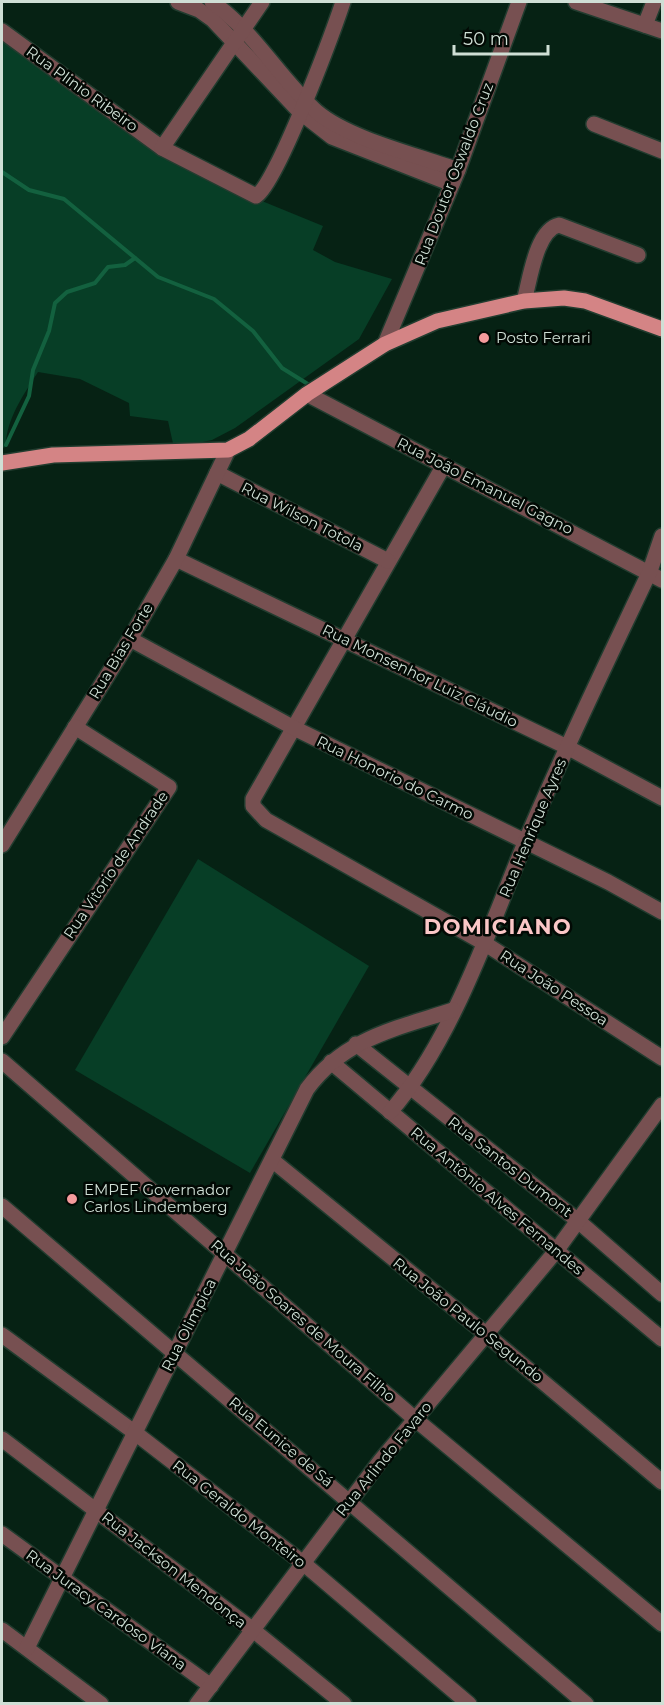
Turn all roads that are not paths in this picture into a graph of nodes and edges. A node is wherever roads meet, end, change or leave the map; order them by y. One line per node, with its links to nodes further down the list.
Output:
1 (178, 2): 11 (street)
2 (212, 2): 11 (street)
3 (262, 2): 11 (street)
4 (343, 2): 12 (street)
5 (519, 2): 16 (street, Rua Doutor Oswaldo Cruz)
6 (576, 2): 8 (street)
7 (654, 2): 8 (street)
8 (645, 25): 10 (street)
9 (2, 31): 14 (street, Rua Plinio Ribeiro)
10 (663, 31)
11 (238, 35): 12 (street); 14 (street)
12 (302, 106): 14 (street, Rua Plinio Ribeiro); 16 (street); 17 (street)
13 (594, 124): 15 (street)
14 (162, 148)
15 (663, 151)
16 (458, 170): 17 (street, Rua Doutor Oswaldo Cruz)
17 (452, 184): 21 (street, Rua Doutor Oswaldo Cruz)
18 (638, 255): 19 (street)
19 (524, 301): 20 (main road); 21 (main road)
20 (663, 329)
21 (385, 345): 22 (main road)
22 (307, 394): 23 (main road); 25 (street, Rua João Emanuel Gagno)
23 (228, 450): 24 (main road); 26 (street, Rua Bias Forte)
24 (2, 463)
25 (444, 465): 29 (street); 30 (street, Rua João Emanuel Gagno)
26 (217, 473): 28 (street, Rua Bias Forte); 29 (street, Rua Wilson Totola)
27 (663, 536): 30 (street, Rua Henrique Ayres)
28 (176, 558): 31 (street, Rua Bias Forte); 32 (street, Rua Monsenhor Luiz Cláudio)
29 (388, 561): 32 (street)
30 (656, 575): 35 (street, Rua Henrique Ayres)
31 (130, 639): 33 (street, Rua Bias Forte); 34 (street, Rua Honorio do Carmo)
32 (344, 640): 34 (street); 35 (street, Rua Monsenhor Luiz Cláudio)
33 (75, 727): 38 (street, Rua Bias Forte); 42 (street, Rua Vitorio de Andrade)
34 (294, 728): 37 (street, Rua Honorio do Carmo); 40 (street, Rua João Pessoa)
35 (567, 747): 36 (street, Rua Monsenhor Luiz Cláudio); 37 (street, Rua Henrique Ayres)
36 (663, 798)
37 (525, 843): 39 (street, Rua Honorio do Carmo); 40 (street, Rua Henrique Ayres)
38 (2, 844)
39 (663, 912)
40 (484, 943): 41 (street, Rua Henrique Ayres); 44 (street, Rua João Pessoa)
41 (453, 1010): 43 (street, Rua Olimpica); 47 (street, Rua Henrique Ayres)
42 (2, 1037)
43 (356, 1044): 46 (street, Rua Olimpica); 47 (street, Rua Santos Dumont)
44 (663, 1058)
45 (2, 1061): 54 (street, Rua João Soares de Moura Filho)
46 (331, 1062): 49 (street, Rua Antônio Alves Fernandes); 50 (street, Rua Olimpica)
47 (411, 1089): 49 (street, Rua Henrique Ayres); 52 (street, Rua Santos Dumont)
48 (663, 1105): 52 (street, Rua Arlindo Favaro)
49 (390, 1112): 53 (street, Rua Antônio Alves Fernandes)
50 (272, 1160): 54 (street, Rua Olimpica); 56 (street, Rua João Paulo Segundo)
51 (2, 1206): 59 (street, Rua Eunice de Sá)
52 (577, 1220): 53 (street, Rua Arlindo Favaro); 55 (street, Rua Santos Dumont)
53 (556, 1251): 56 (street, Rua Arlindo Favaro); 58 (street, Rua Antônio Alves Fernandes)
54 (226, 1253): 59 (street, Rua Olimpica); 60 (street, Rua João Soares de Moura Filho)
55 (663, 1294)
56 (486, 1334): 60 (street, Rua Arlindo Favaro); 63 (street, Rua João Paulo Segundo)
57 (2, 1335): 61 (street, Rua Geraldo Monteiro)
58 (663, 1339)
59 (175, 1351): 61 (street, Rua Olimpica); 64 (street, Rua Eunice de Sá)
60 (415, 1419): 64 (street, Rua Arlindo Favaro); 69 (street, Rua João Soares de Moura Filho)
61 (134, 1432): 65 (street, Rua Olimpica); 67 (street, Rua Geraldo Monteiro)
62 (2, 1439): 65 (street, Rua Jackson Mendonça)
63 (663, 1482)
64 (351, 1500): 67 (street, Rua Arlindo Favaro); 78 (street, Rua Eunice de Sá)
65 (95, 1509): 68 (street, Rua Olimpica); 71 (street, Rua Jackson Mendonça)
66 (2, 1534): 68 (street, Rua Juracy Cardoso Viana)
67 (303, 1563): 71 (street, Rua Arlindo Favaro); 77 (street, Rua Geraldo Monteiro)
68 (61, 1579): 72 (street, Rua Olimpica); 73 (street, Rua Juracy Cardoso Viana)
69 (663, 1624)
70 (2, 1630): 72 (street)
71 (253, 1630): 73 (street, Rua Arlindo Favaro); 76 (street, Rua Jackson Mendonça)
72 (27, 1648): 74 (street)
73 (211, 1686): 75 (street, Rua Arlindo Favaro)
74 (101, 1704)
75 (197, 1704)
76 (344, 1704)
77 (469, 1704)
78 (586, 1704)

